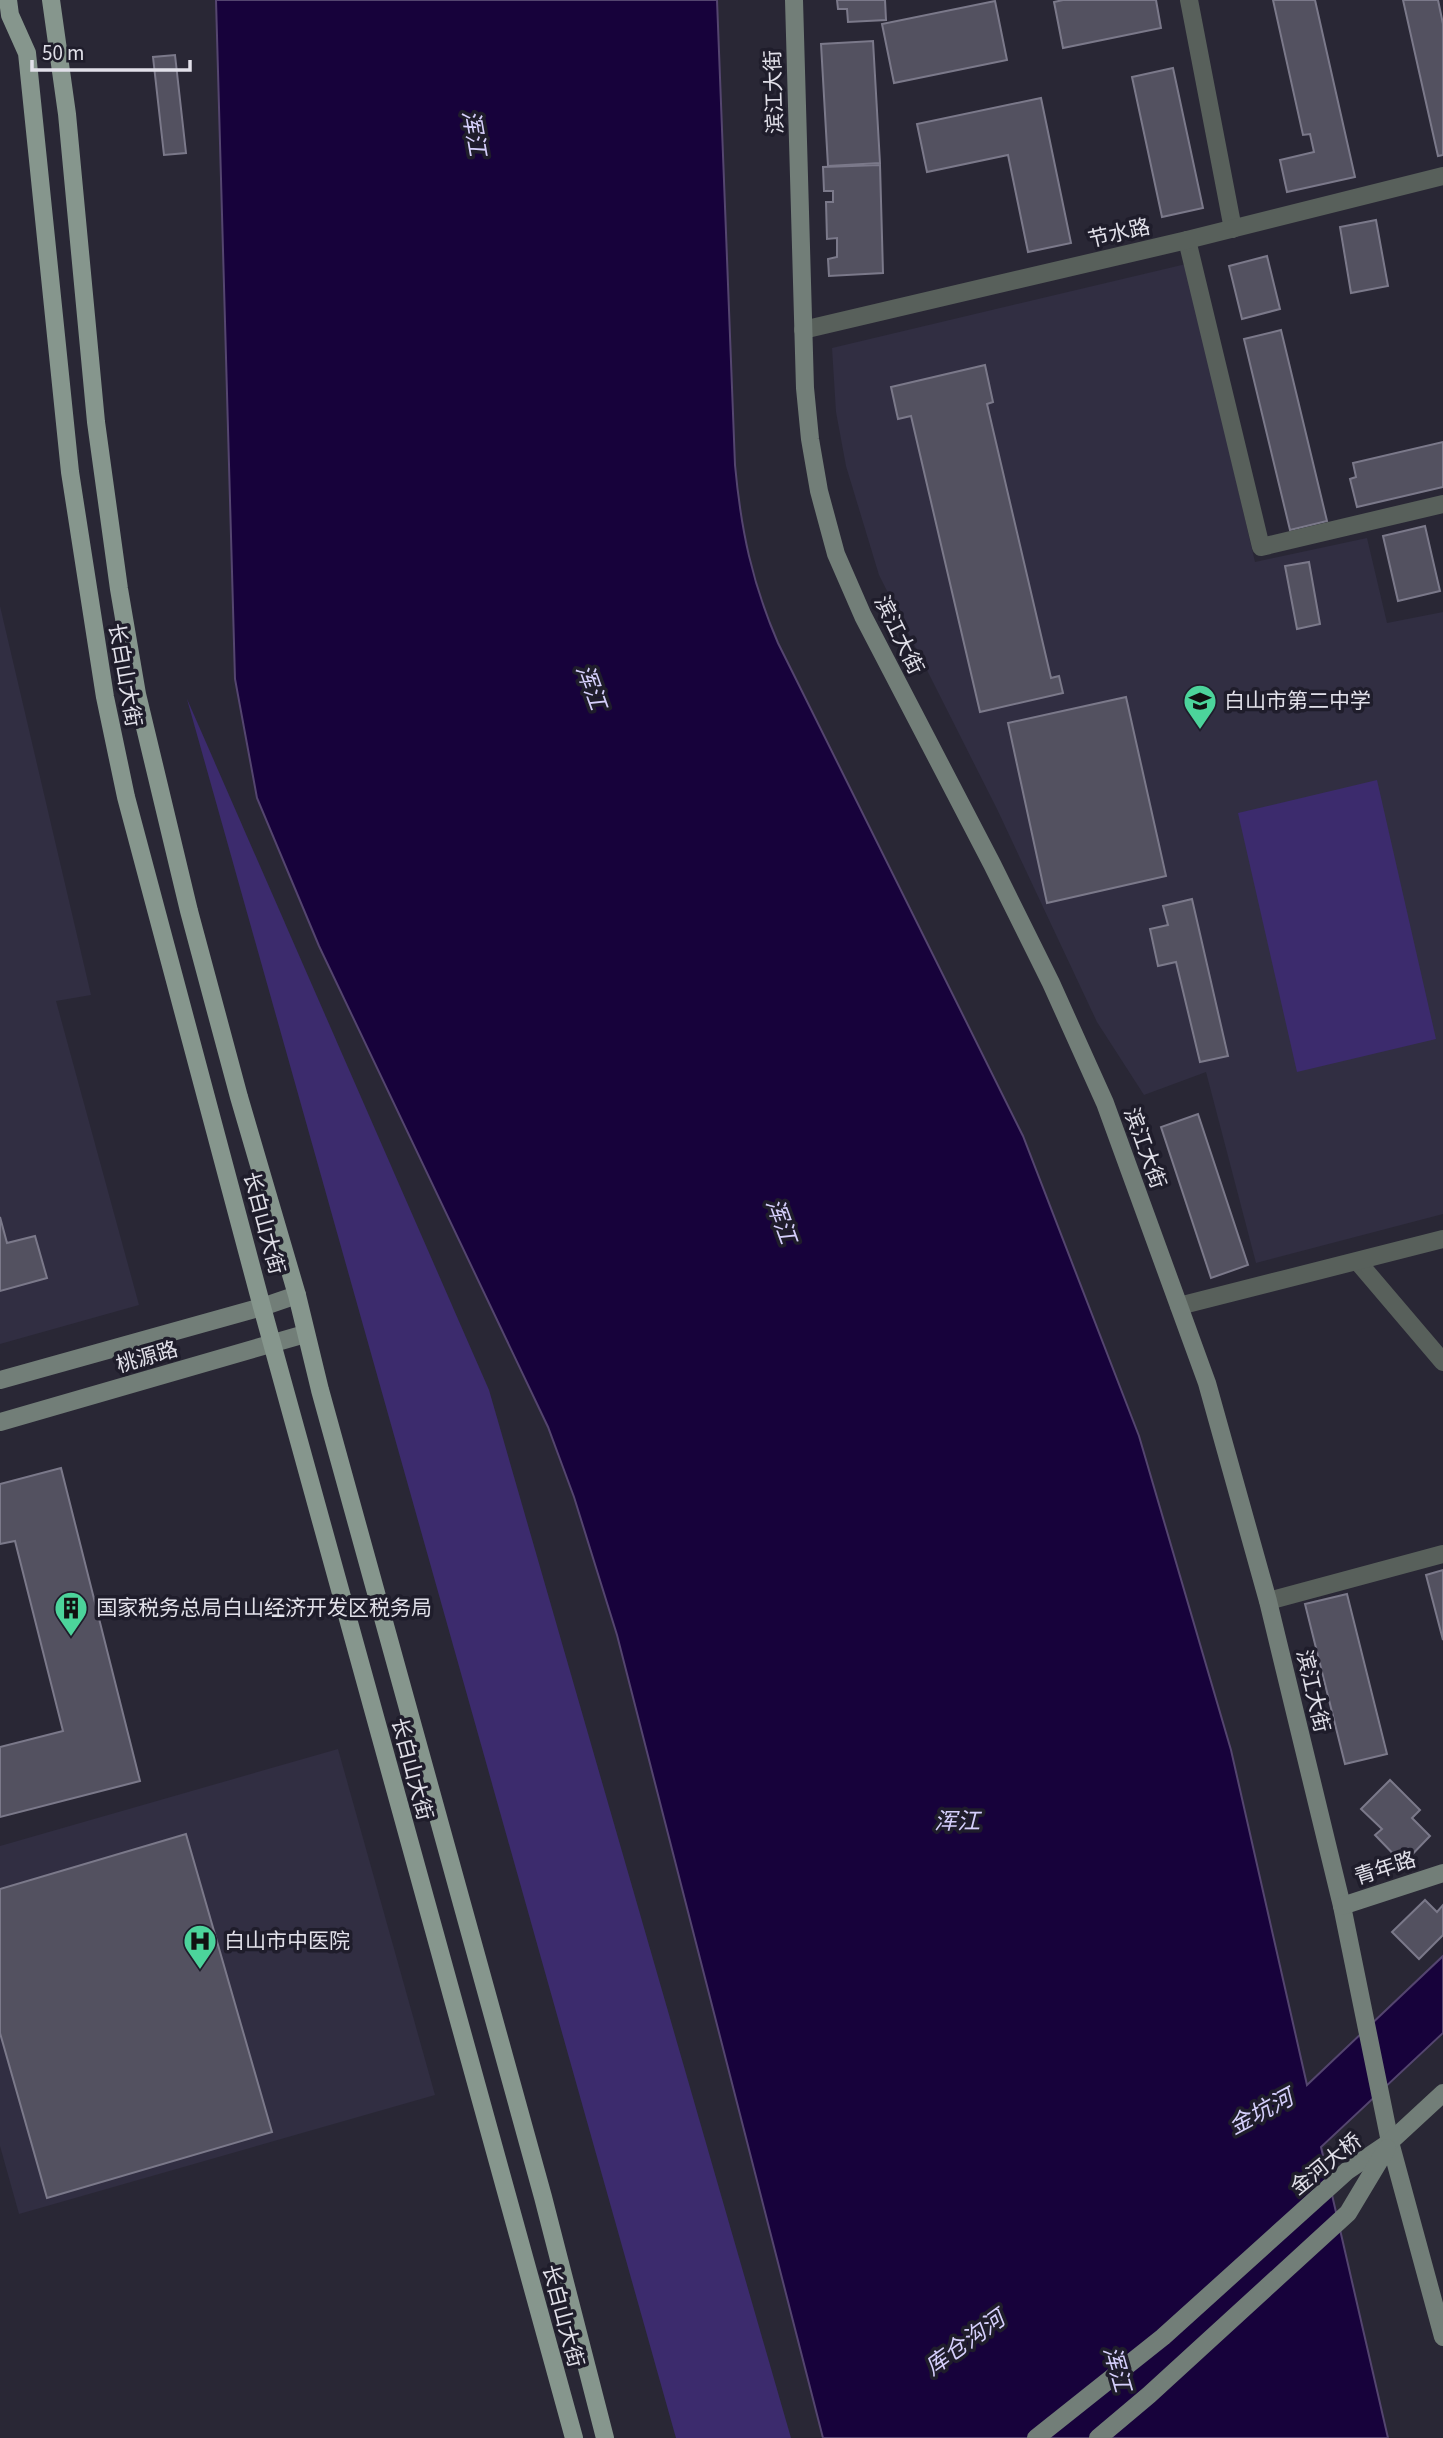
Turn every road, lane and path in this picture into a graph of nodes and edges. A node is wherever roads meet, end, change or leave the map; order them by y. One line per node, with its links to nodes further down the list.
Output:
1 (8, 0): 14 (main road, 长白山大街)
2 (51, 0): 12 (main road, 长白山大街)
3 (794, 0): 8 (street, 滨江大街)
4 (1189, 0): 6 (street)
5 (1443, 176): 6 (street, 节水路)
6 (1233, 229): 7 (street, 节水路)
7 (1187, 240): 8 (street, 节水路); 9 (street)
8 (803, 330): 13 (street, 滨江大街)
9 (1443, 504)
10 (1443, 1239): 11 (street)
11 (1358, 1262): 13 (street); 17 (street)
12 (297, 1295): 14 (street, 桃源路); 15 (main road, 长白山大街)
13 (1179, 1306): 21 (street, 滨江大街)
14 (262, 1307): 16 (main road, 长白山大街); 18 (street, 桃源路)
15 (305, 1334): 16 (street, 桃源路); 28 (main road, 长白山大街)
16 (273, 1345): 19 (street, 桃源路); 27 (main road, 长白山大街)
17 (1443, 1362)
18 (0, 1380)
19 (0, 1422)
20 (1443, 1554): 21 (street)
21 (1268, 1601): 23 (street, 滨江大街)
22 (1443, 1873): 23 (street, 青年路)
23 (1342, 1906): 25 (street, 滨江大街)
24 (1443, 2093): 25 (street)
25 (1390, 2142): 26 (street, 滨江大街); 29 (street, 金河大桥); 30 (street, 金河大桥)
26 (1443, 2337)
27 (574, 2438)
28 (605, 2438)
29 (1036, 2438)
30 (1098, 2438)

